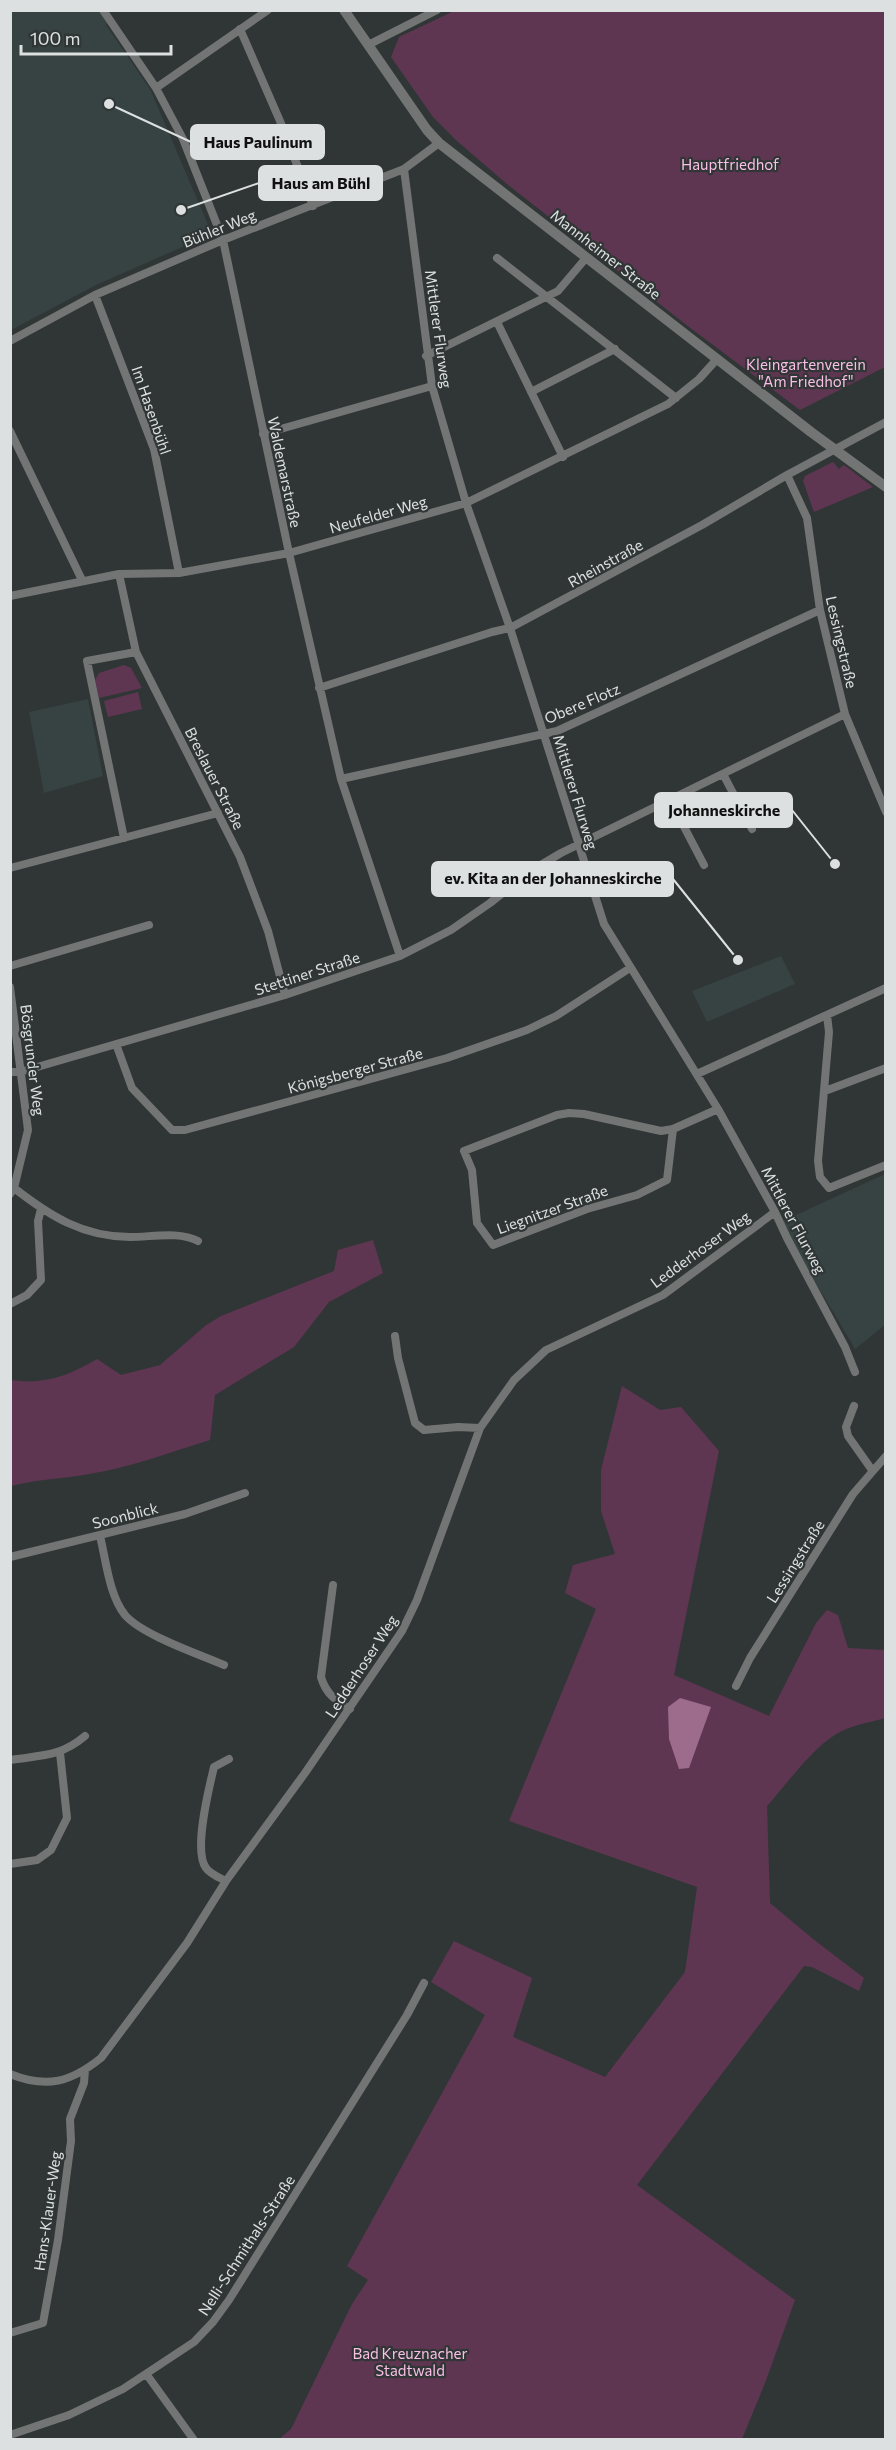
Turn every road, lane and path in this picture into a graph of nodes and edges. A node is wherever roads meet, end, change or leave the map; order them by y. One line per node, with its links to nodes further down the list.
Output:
1 (103, 10): 7 (street, Waldemarstraße)
2 (268, 10): 5 (street)
3 (344, 10): 6 (street, Mannheimer Straße)
4 (437, 10): 6 (street)
5 (240, 29): 7 (street); 10 (street)
6 (368, 45): 8 (street, Mannheimer Straße)
7 (156, 88): 11 (street, Waldemarstraße)
8 (439, 143): 9 (street, Bühler Weg); 13 (street, Mannheimer Straße)
9 (404, 169): 10 (street, Bühler Weg); 19 (street, Mittlerer Flurweg)
10 (313, 206): 11 (street, Bühler Weg)
11 (223, 240): 14 (street, Bühler Weg); 26 (street, Waldemarstraße)
12 (497, 258): 15 (street)
13 (586, 258): 15 (street); 20 (street, Mannheimer Straße)
14 (95, 295): 17 (street, Bühler Weg); 33 (street, Im Hasenbühl)
15 (547, 296): 16 (street); 18 (street)
16 (497, 322): 19 (street); 22 (street)
17 (10, 341)
18 (615, 350): 22 (street); 23 (street)
19 (426, 356): 21 (street, Mittlerer Flurweg)
20 (717, 359): 23 (street, Neufelder Weg); 27 (street, Mannheimer Straße)
21 (432, 386): 26 (street); 31 (street, Mittlerer Flurweg)
22 (531, 392): 28 (street)
23 (676, 398): 28 (street, Neufelder Weg)
24 (885, 422): 27 (street, Rheinstraße)
25 (10, 430): 35 (street)
26 (262, 434): 32 (street, Waldemarstraße)
27 (835, 449): 29 (street, Rheinstraße); 30 (street, Mannheimer Straße)
28 (563, 457): 31 (street, Neufelder Weg)
29 (787, 475): 37 (street, Lessingstraße); 38 (street, Rheinstraße)
30 (884, 483)
31 (465, 502): 32 (street, Neufelder Weg); 38 (street, Mittlerer Flurweg)
32 (289, 553): 33 (street, Neufelder Weg); 40 (street, Waldemarstraße)
33 (179, 573): 34 (street, Neufelder Weg)
34 (119, 574): 35 (street, Neufelder Weg); 39 (street, Breslauer Straße)
35 (82, 580): 36 (street, Neufelder Weg)
36 (10, 596)
37 (820, 610): 41 (street, Lessingstraße); 42 (street, Obere Flotz)
38 (510, 628): 40 (street, Rheinstraße); 42 (street, Mittlerer Flurweg)
39 (136, 652): 47 (street, Breslauer Straße); 49 (street)
40 (319, 688): 44 (street, Waldemarstraße)
41 (845, 714): 43 (street, Stettiner Straße); 46 (street, Lessingstraße)
42 (545, 734): 44 (street, Obere Flotz); 50 (street, Mittlerer Flurweg)
43 (723, 774): 45 (street, Stettiner Straße); 48 (street)
44 (341, 779): 54 (street, Waldemarstraße)
45 (670, 800): 50 (street, Stettiner Straße); 51 (street)
46 (885, 812)
47 (218, 813): 49 (street); 59 (street, Breslauer Straße)
48 (752, 829)
49 (124, 838): 52 (street)
50 (578, 845): 54 (street, Stettiner Straße); 56 (street, Mittlerer Flurweg)
51 (704, 865)
52 (10, 868)
53 (149, 925): 55 (street)
54 (400, 956): 59 (street, Stettiner Straße)
55 (10, 966)
56 (630, 968): 61 (street, Königsberger Straße); 64 (street, Mittlerer Flurweg)
57 (10, 987): 63 (street, Bösgrunder Weg)
58 (885, 988): 60 (street)
59 (285, 995): 61 (street, Stettiner Straße)
60 (827, 1015): 64 (street); 65 (street)
61 (116, 1044): 63 (street, Stettiner Straße)
62 (885, 1068): 65 (street)
63 (15, 1072): 69 (street, Bösgrunder Weg)
64 (697, 1074): 66 (street, Mittlerer Flurweg)
65 (825, 1091): 68 (street)
66 (718, 1109): 67 (street); 71 (street, Mittlerer Flurweg)
67 (673, 1129): 67 (street, Liegnitzer Straße)
68 (885, 1165)
69 (12, 1191): 70 (street, Bösgrunder Weg)
70 (41, 1209): 72 (street, Bösgrunder Weg); 73 (street)
71 (776, 1212): 75 (street, Mittlerer Flurweg); 77 (street, Ledderhoser Weg)
72 (198, 1241)
73 (10, 1304)
74 (395, 1336): 77 (street)
75 (855, 1372)
76 (854, 1406): 79 (street)
77 (480, 1428): 86 (street, Ledderhoser Weg)
78 (885, 1456): 79 (street, Lessingstraße)
79 (872, 1470): 85 (street, Lessingstraße)
80 (245, 1493): 81 (street, Soonblick)
81 (100, 1536): 82 (street, Soonblick); 84 (street)
82 (10, 1557)
83 (333, 1585): 86 (street)
84 (224, 1665)
85 (736, 1686)
86 (350, 1709): 92 (street, Ledderhoser Weg)
87 (85, 1736): 88 (street)
88 (60, 1753): 90 (street); 91 (street)
89 (229, 1759): 92 (street)
90 (10, 1760)
91 (10, 1864)
92 (226, 1881): 94 (street, Ledderhoser Weg)
93 (424, 1983): 97 (street, Nelli-Schmithals-Straße)
94 (85, 2070): 95 (street, Ledderhoser Weg); 96 (street, Hans-Klauer-Weg)
95 (10, 2074)
96 (10, 2333)
97 (147, 2375): 98 (street, Nelli-Schmithals-Straße); 99 (street)
98 (10, 2435)
99 (194, 2439)

